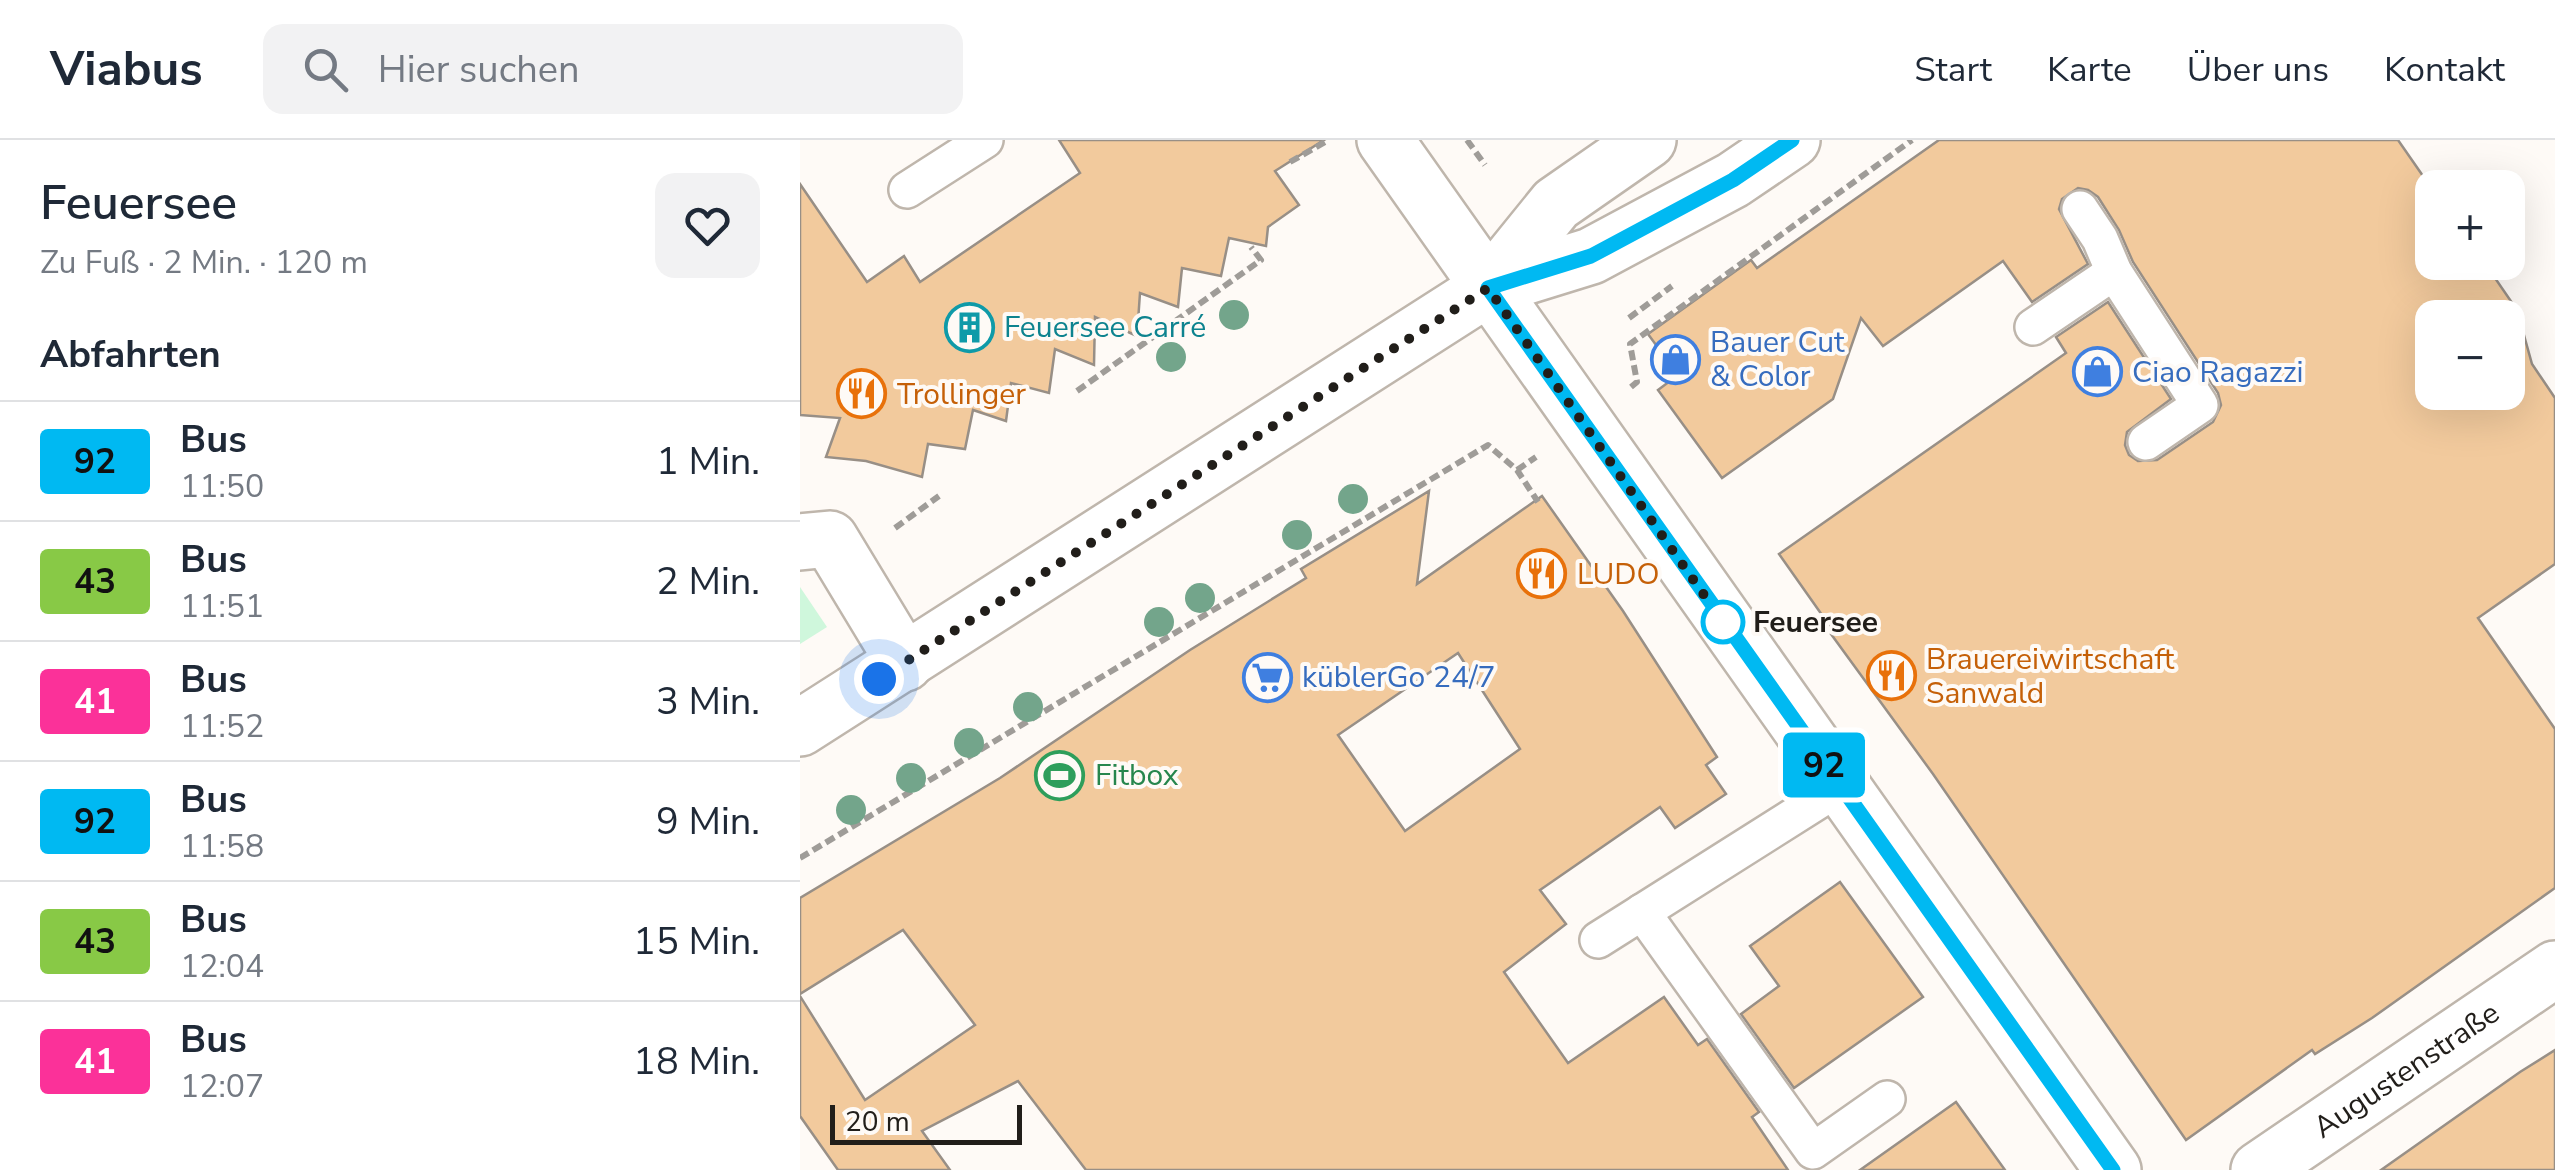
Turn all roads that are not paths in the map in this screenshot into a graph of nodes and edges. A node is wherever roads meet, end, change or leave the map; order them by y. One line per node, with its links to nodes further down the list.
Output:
1 (985, 140): 5 (lane)
2 (1385, 140): 8 (street)
3 (1648, 140): 8 (street)
4 (1792, 140): 8 (street)
5 (907, 190)
6 (2080, 209): 7 (lane)
7 (2114, 272): 9 (lane); 10 (lane)
8 (1488, 288): 12 (street); 14 (street)
9 (2033, 327)
10 (2146, 442)
11 (800, 542): 12 (street)
12 (905, 663): 13 (street)
13 (800, 728)
14 (1840, 788): 15 (lane); 19 (street)
15 (1642, 912): 16 (lane); 18 (lane)
16 (1598, 940)
17 (2555, 969): 20 (street, Augustenstraße)
18 (1887, 1099)
19 (2113, 1170)
20 (2258, 1170)

